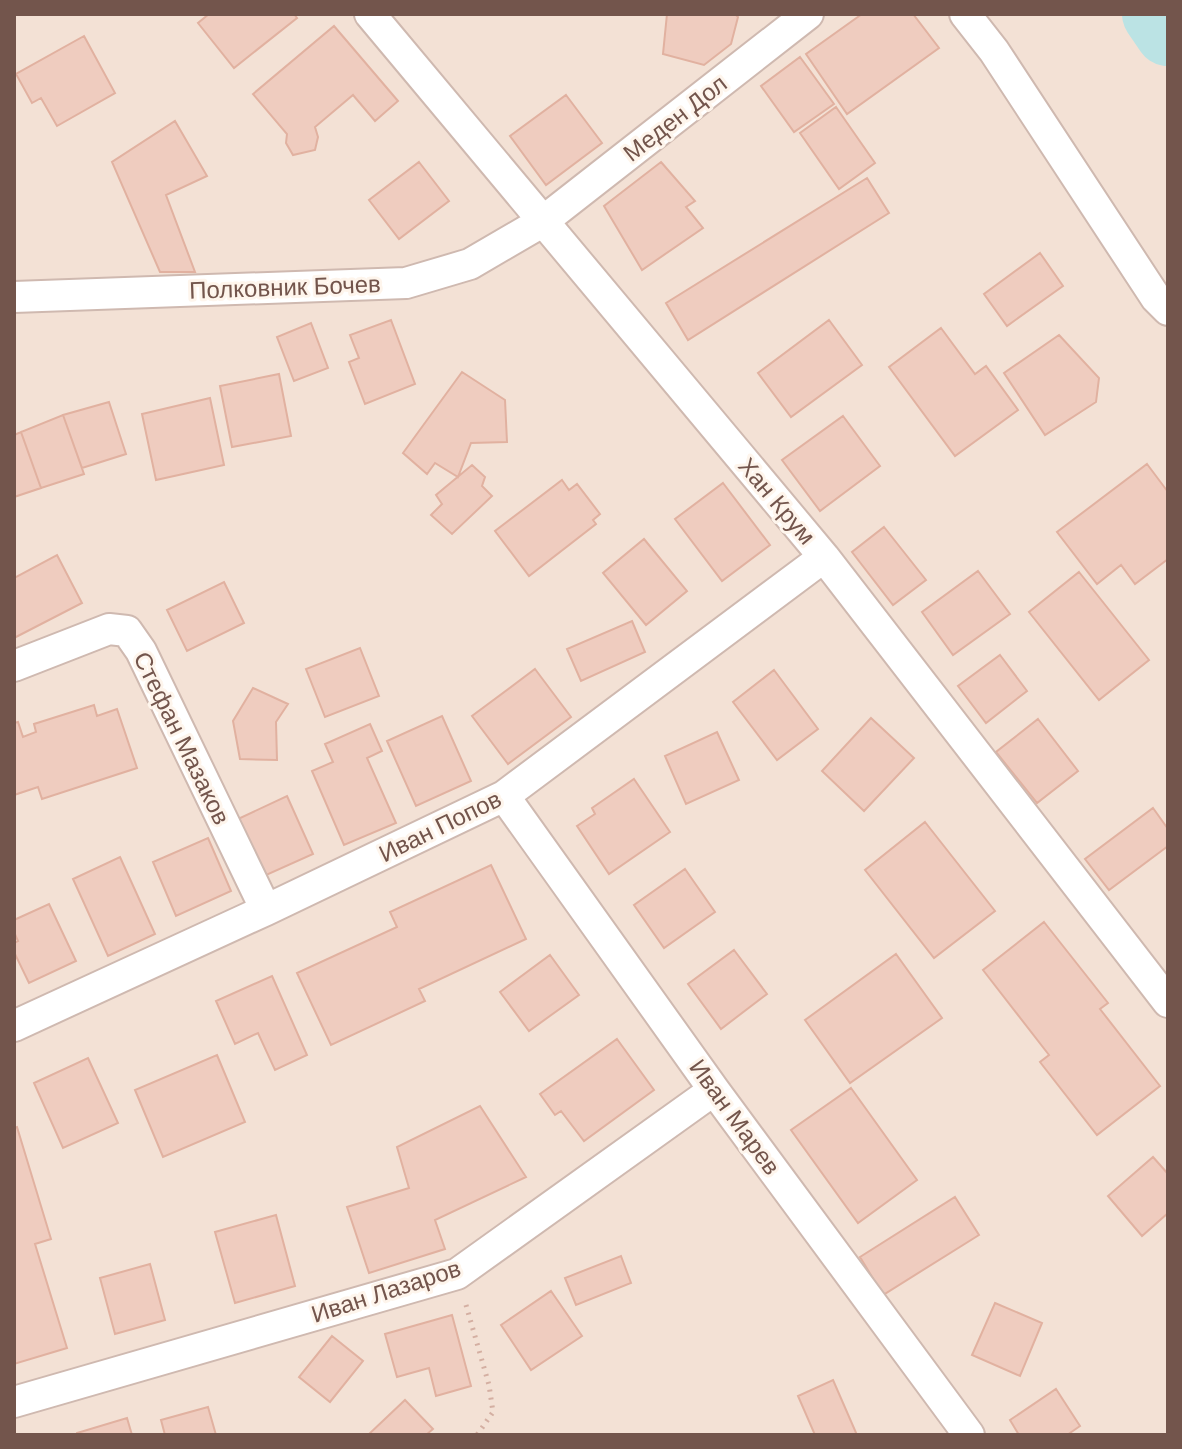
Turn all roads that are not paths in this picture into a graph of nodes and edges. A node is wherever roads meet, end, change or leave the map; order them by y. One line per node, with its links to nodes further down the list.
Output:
1 (370, 14): 4 (street, Хан Крум)
2 (808, 14): 4 (street, Меден Дол)
3 (965, 14): 6 (street)
4 (542, 222): 5 (street, Полковник Бочев); 7 (street, Хан Крум)
5 (14, 297)
6 (1168, 310)
7 (824, 557): 9 (street, Иван Попов); 11 (street, Хан Крум)
8 (14, 666): 10 (street, Стефан Мазаков)
9 (504, 796): 10 (street, Иван Попов); 13 (street, Иван Марев)
10 (266, 910): 12 (street, Иван Попов)
11 (1168, 1002)
12 (14, 1026)
13 (714, 1090): 14 (street, Иван Лазаров); 15 (street, Иван Марев)
14 (14, 1402)
15 (969, 1435)

